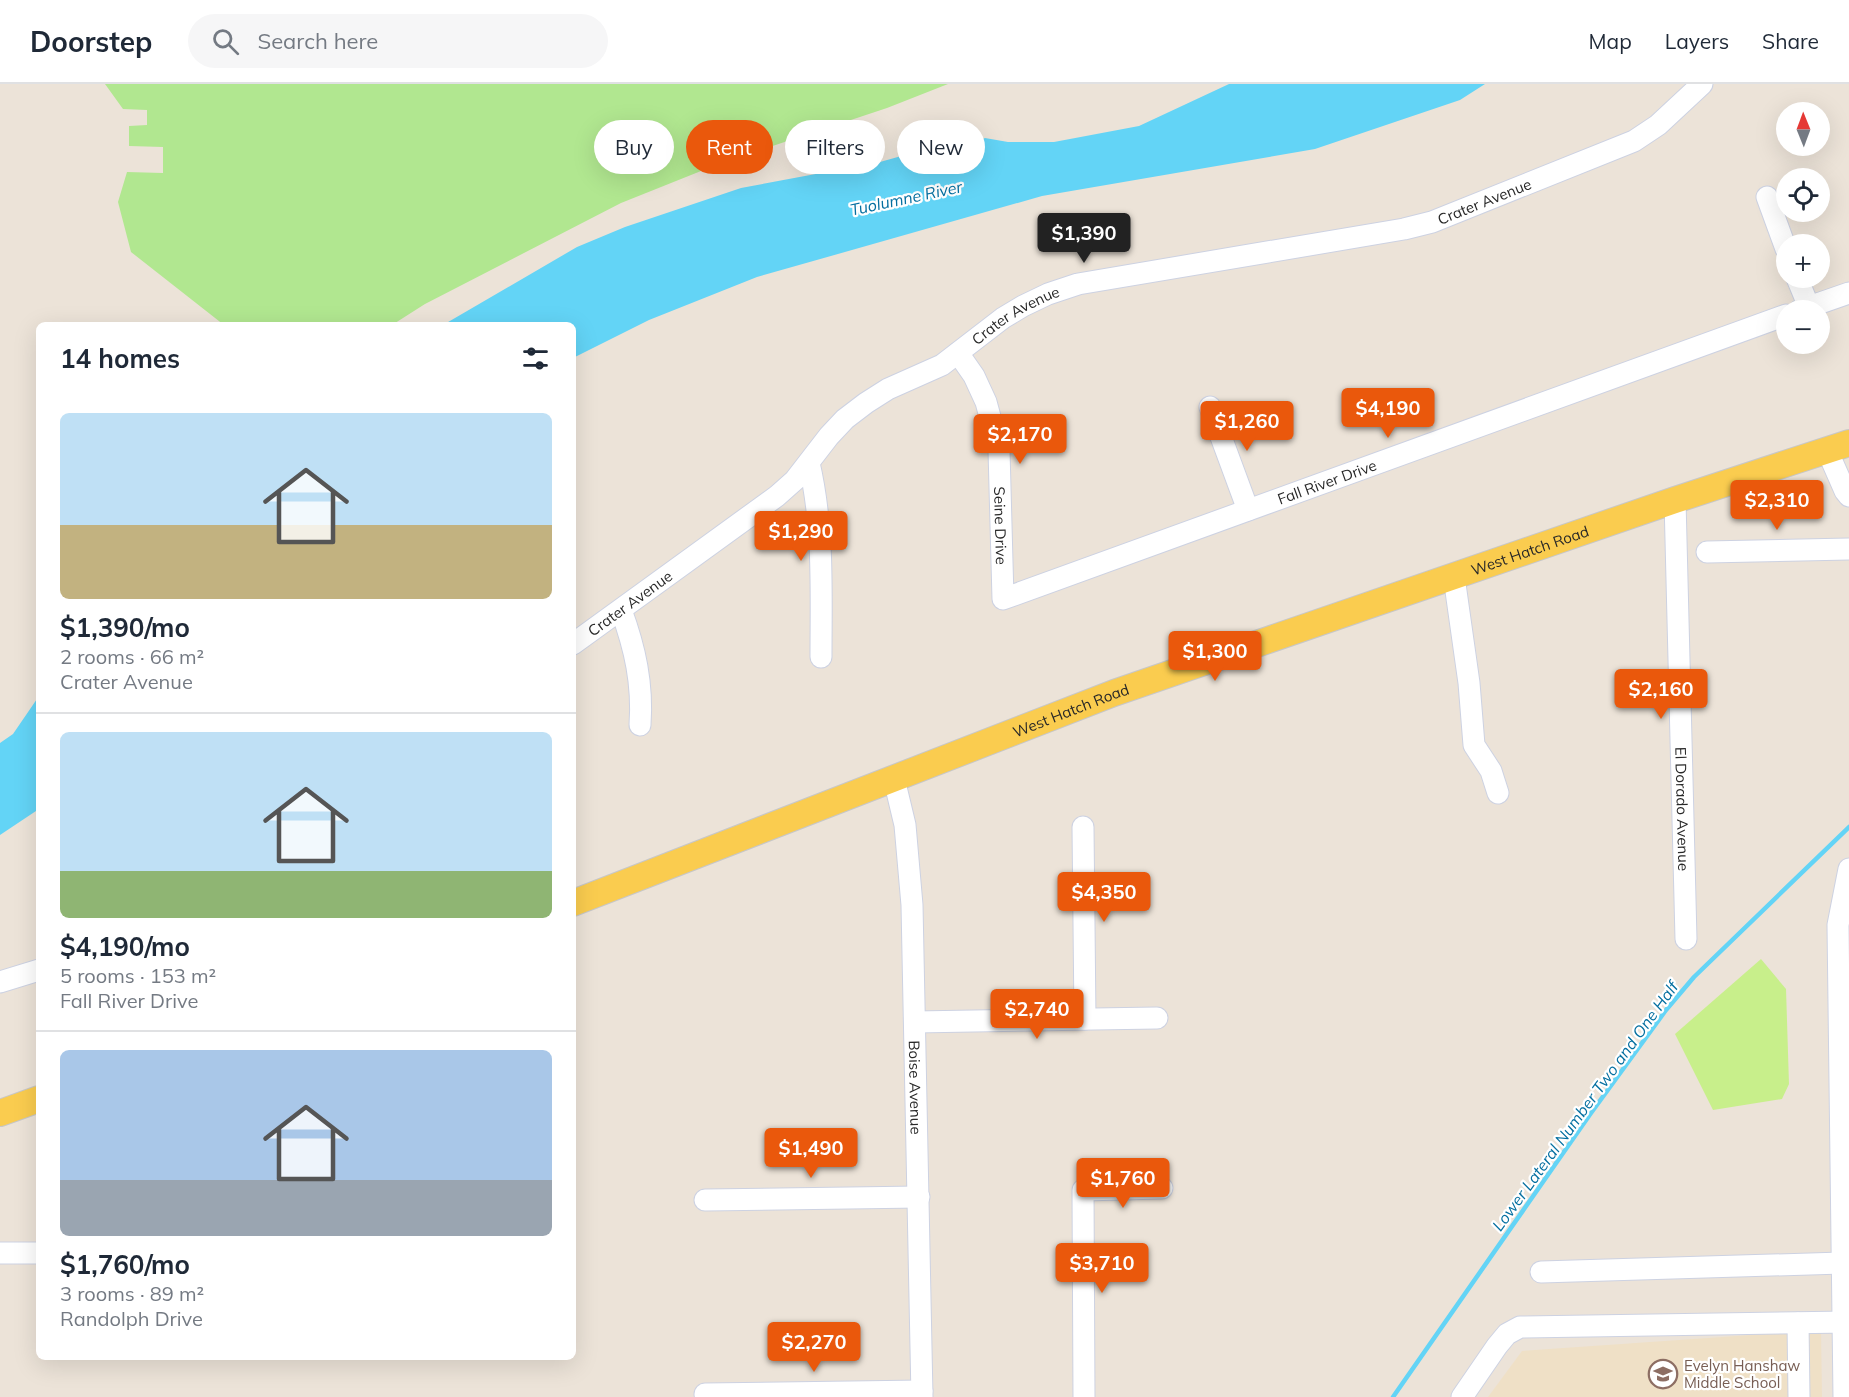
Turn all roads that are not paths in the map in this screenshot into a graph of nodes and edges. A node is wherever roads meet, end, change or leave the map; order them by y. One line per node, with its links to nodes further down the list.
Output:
1 (1702, 84): 7 (street, Crater Avenue)
2 (1767, 197): 3 (street)
3 (1781, 234)
4 (1849, 293): 5 (street)
5 (1829, 300)
6 (1776, 319): 13 (street, Fall River Drive)
7 (958, 353): 10 (street, Crater Avenue); 17 (street, Seine Drive)
8 (1210, 407): 13 (street)
9 (1838, 446): 11 (street); 12 (main road, West Hatch Road)
10 (809, 463): 18 (street, Crater Avenue); 20 (street)
11 (1849, 496)
12 (1675, 500): 16 (main road, West Hatch Road); 27 (street, El Dorado Avenue)
13 (1248, 510): 17 (street, Fall River Drive)
14 (1849, 549): 15 (street)
15 (1707, 552)
16 (1454, 577): 22 (main road, West Hatch Road); 23 (street)
17 (1003, 599)
18 (621, 610): 19 (street, Crater Avenue); 21 (street)
19 (576, 642)
20 (821, 657)
21 (640, 725)
22 (894, 779): 26 (main road, West Hatch Road); 32 (street, Boise Avenue)
23 (1498, 793)
24 (1083, 827): 31 (street)
25 (1849, 869): 40 (street)
26 (576, 902)
27 (1686, 939)
28 (36, 971): 29 (street)
29 (0, 982)
30 (1157, 1018): 31 (street)
31 (1085, 1019): 32 (street)
32 (915, 1022): 36 (street, Boise Avenue)
33 (36, 1099): 34 (main road)
34 (0, 1113)
35 (1162, 1188): 46 (street)
36 (919, 1197): 37 (street); 45 (street, Boise Avenue)
37 (705, 1200)
38 (0, 1253): 39 (street)
39 (36, 1253)
40 (1842, 1263): 41 (street); 42 (street)
41 (1540, 1272)
42 (1846, 1322): 43 (street); 49 (street)
43 (1798, 1323): 47 (street); 48 (street)
44 (705, 1394): 45 (street)
45 (922, 1394)
46 (1084, 1397)
47 (1462, 1397)
48 (1799, 1397)
49 (1844, 1397)

